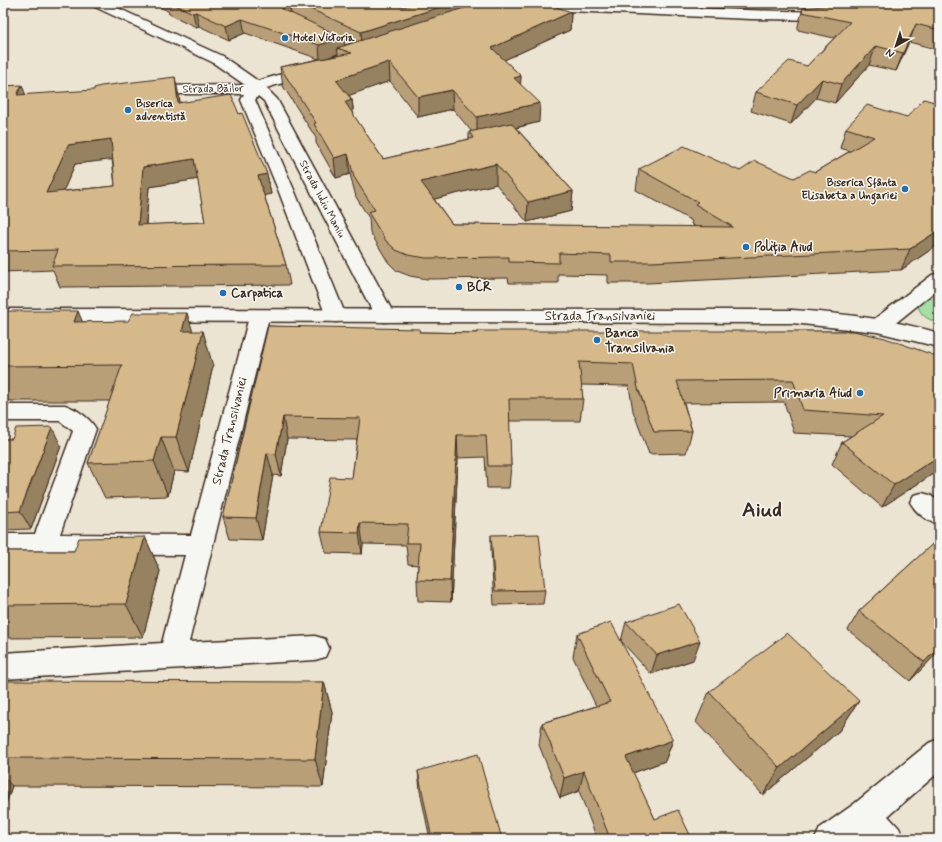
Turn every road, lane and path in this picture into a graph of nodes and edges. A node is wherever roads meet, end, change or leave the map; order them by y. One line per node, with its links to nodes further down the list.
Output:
1 (97, 3): 5 (street, Strada Iuliu Maniu)
2 (507, 8): 3 (street)
3 (844, 15)
4 (324, 65): 5 (street, Strada Băilor)
5 (255, 87): 6 (street, Strada Băilor); 9 (street, Strada Iuliu Maniu); 10 (street, Strada Iuliu Maniu)
6 (131, 91)
7 (939, 279): 12 (street)
8 (3, 315): 11 (street, Strada Transilvaniei)
9 (336, 316): 10 (street, Strada Transilvaniei); 11 (street, Strada Transilvaniei)
10 (385, 316): 12 (street, Strada Transilvaniei)
11 (259, 317): 17 (street, Strada Transilvaniei)
12 (880, 325): 13 (street, Strada Transilvaniei)
13 (939, 340)
14 (3, 413): 16 (street)
15 (3, 544): 16 (street)
16 (44, 544): 17 (street)
17 (201, 545): 19 (street, Strada Transilvaniei)
18 (315, 648): 19 (street)
19 (172, 655): 20 (street)
20 (3, 666)
21 (939, 753): 22 (street)
22 (865, 815): 23 (street); 24 (street)
23 (831, 839)
24 (888, 839)

